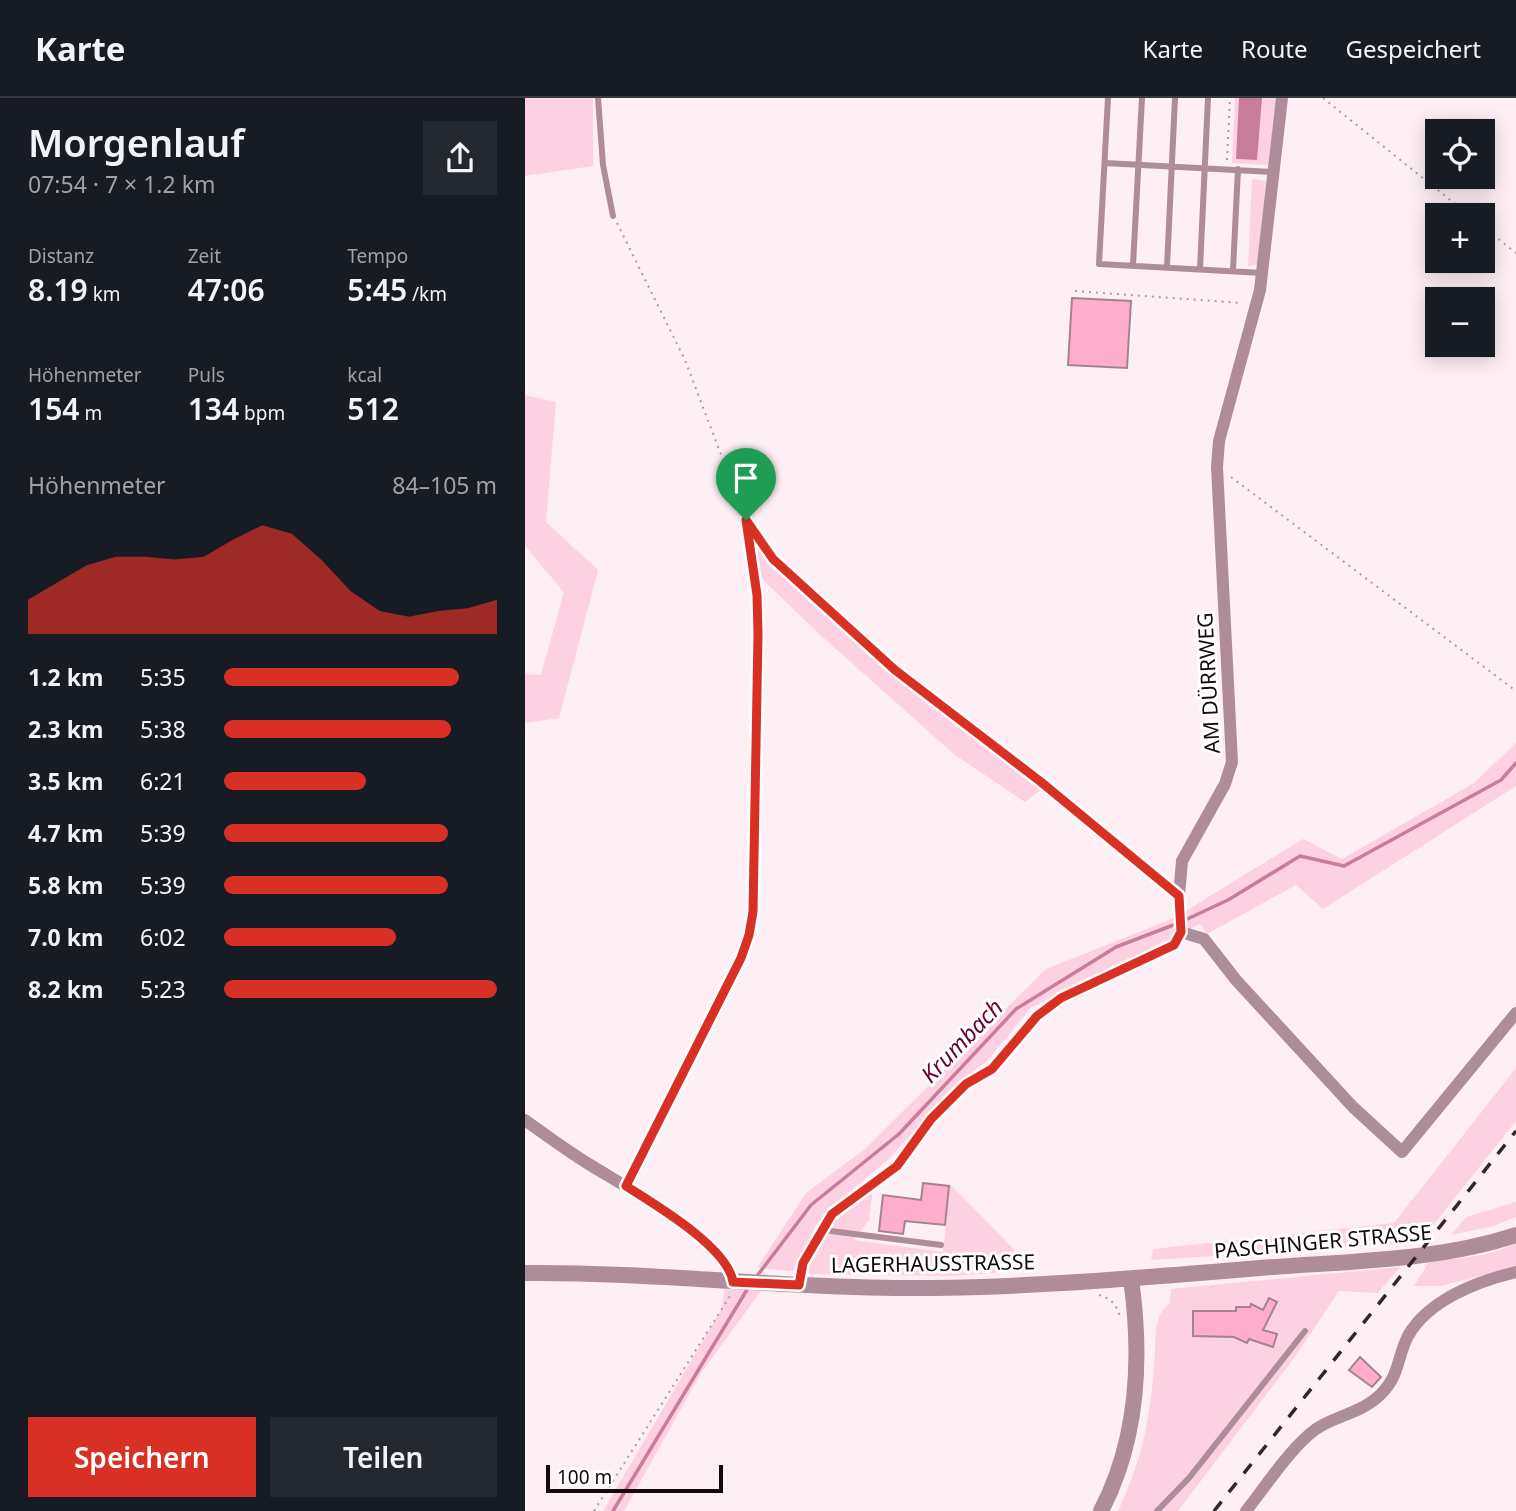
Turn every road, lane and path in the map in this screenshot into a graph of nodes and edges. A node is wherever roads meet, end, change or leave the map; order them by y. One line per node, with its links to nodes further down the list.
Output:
1 (598, 98): 17 (lane)
2 (1108, 98): 9 (lane)
3 (1142, 98): 10 (lane)
4 (1175, 98): 11 (lane)
5 (1208, 98): 12 (lane)
6 (1230, 98): 13 (path)
7 (1282, 98): 15 (street, AM DÜRRWEG)
8 (1323, 98): 16 (path)
9 (1105, 163): 10 (lane); 20 (lane)
10 (1137, 165): 11 (lane); 20 (lane)
11 (1171, 166): 12 (lane); 21 (lane)
12 (1205, 168): 13 (lane); 22 (lane)
13 (1227, 169): 14 (lane)
14 (1238, 169): 15 (lane); 23 (lane)
15 (1274, 172): 24 (street, AM DÜRRWEG)
16 (1454, 203)
17 (613, 216): 28 (path)
18 (1495, 236): 19 (path)
19 (1516, 253)
20 (1133, 265): 21 (lane)
21 (1167, 267): 22 (lane)
22 (1200, 269): 23 (lane)
23 (1233, 270): 24 (lane)
24 (1263, 273): 26 (street, AM DÜRRWEG)
25 (1075, 291): 26 (path)
26 (1257, 304): 27 (street, AM DÜRRWEG)
27 (1217, 467): 29 (path); 30 (street, AM DÜRRWEG)
28 (746, 520): 30 (path); 34 (path)
29 (1516, 691)
30 (1179, 896): 31 (street, AM DÜRRWEG)
31 (1181, 932): 32 (street); 35 (street)
32 (1516, 1013)
33 (525, 1120): 34 (street)
34 (626, 1186): 41 (street)
35 (822, 1229): 37 (lane); 43 (street)
36 (1516, 1234): 40 (street, PASCHINGER STRASSE)
37 (941, 1245)
38 (1516, 1272): 49 (street)
39 (525, 1273): 41 (street, LAGERHAUSSTRASSE)
40 (1131, 1279): 42 (street, LAGERHAUSSTRASSE); 47 (street)
41 (741, 1282): 43 (street, LAGERHAUSSTRASSE); 46 (path)
42 (1098, 1282): 43 (street, LAGERHAUSSTRASSE); 44 (path)
43 (799, 1285)
44 (1120, 1318)
45 (1305, 1331): 48 (lane)
46 (594, 1511)
47 (1101, 1511)
48 (1157, 1511)
49 (1246, 1511)

